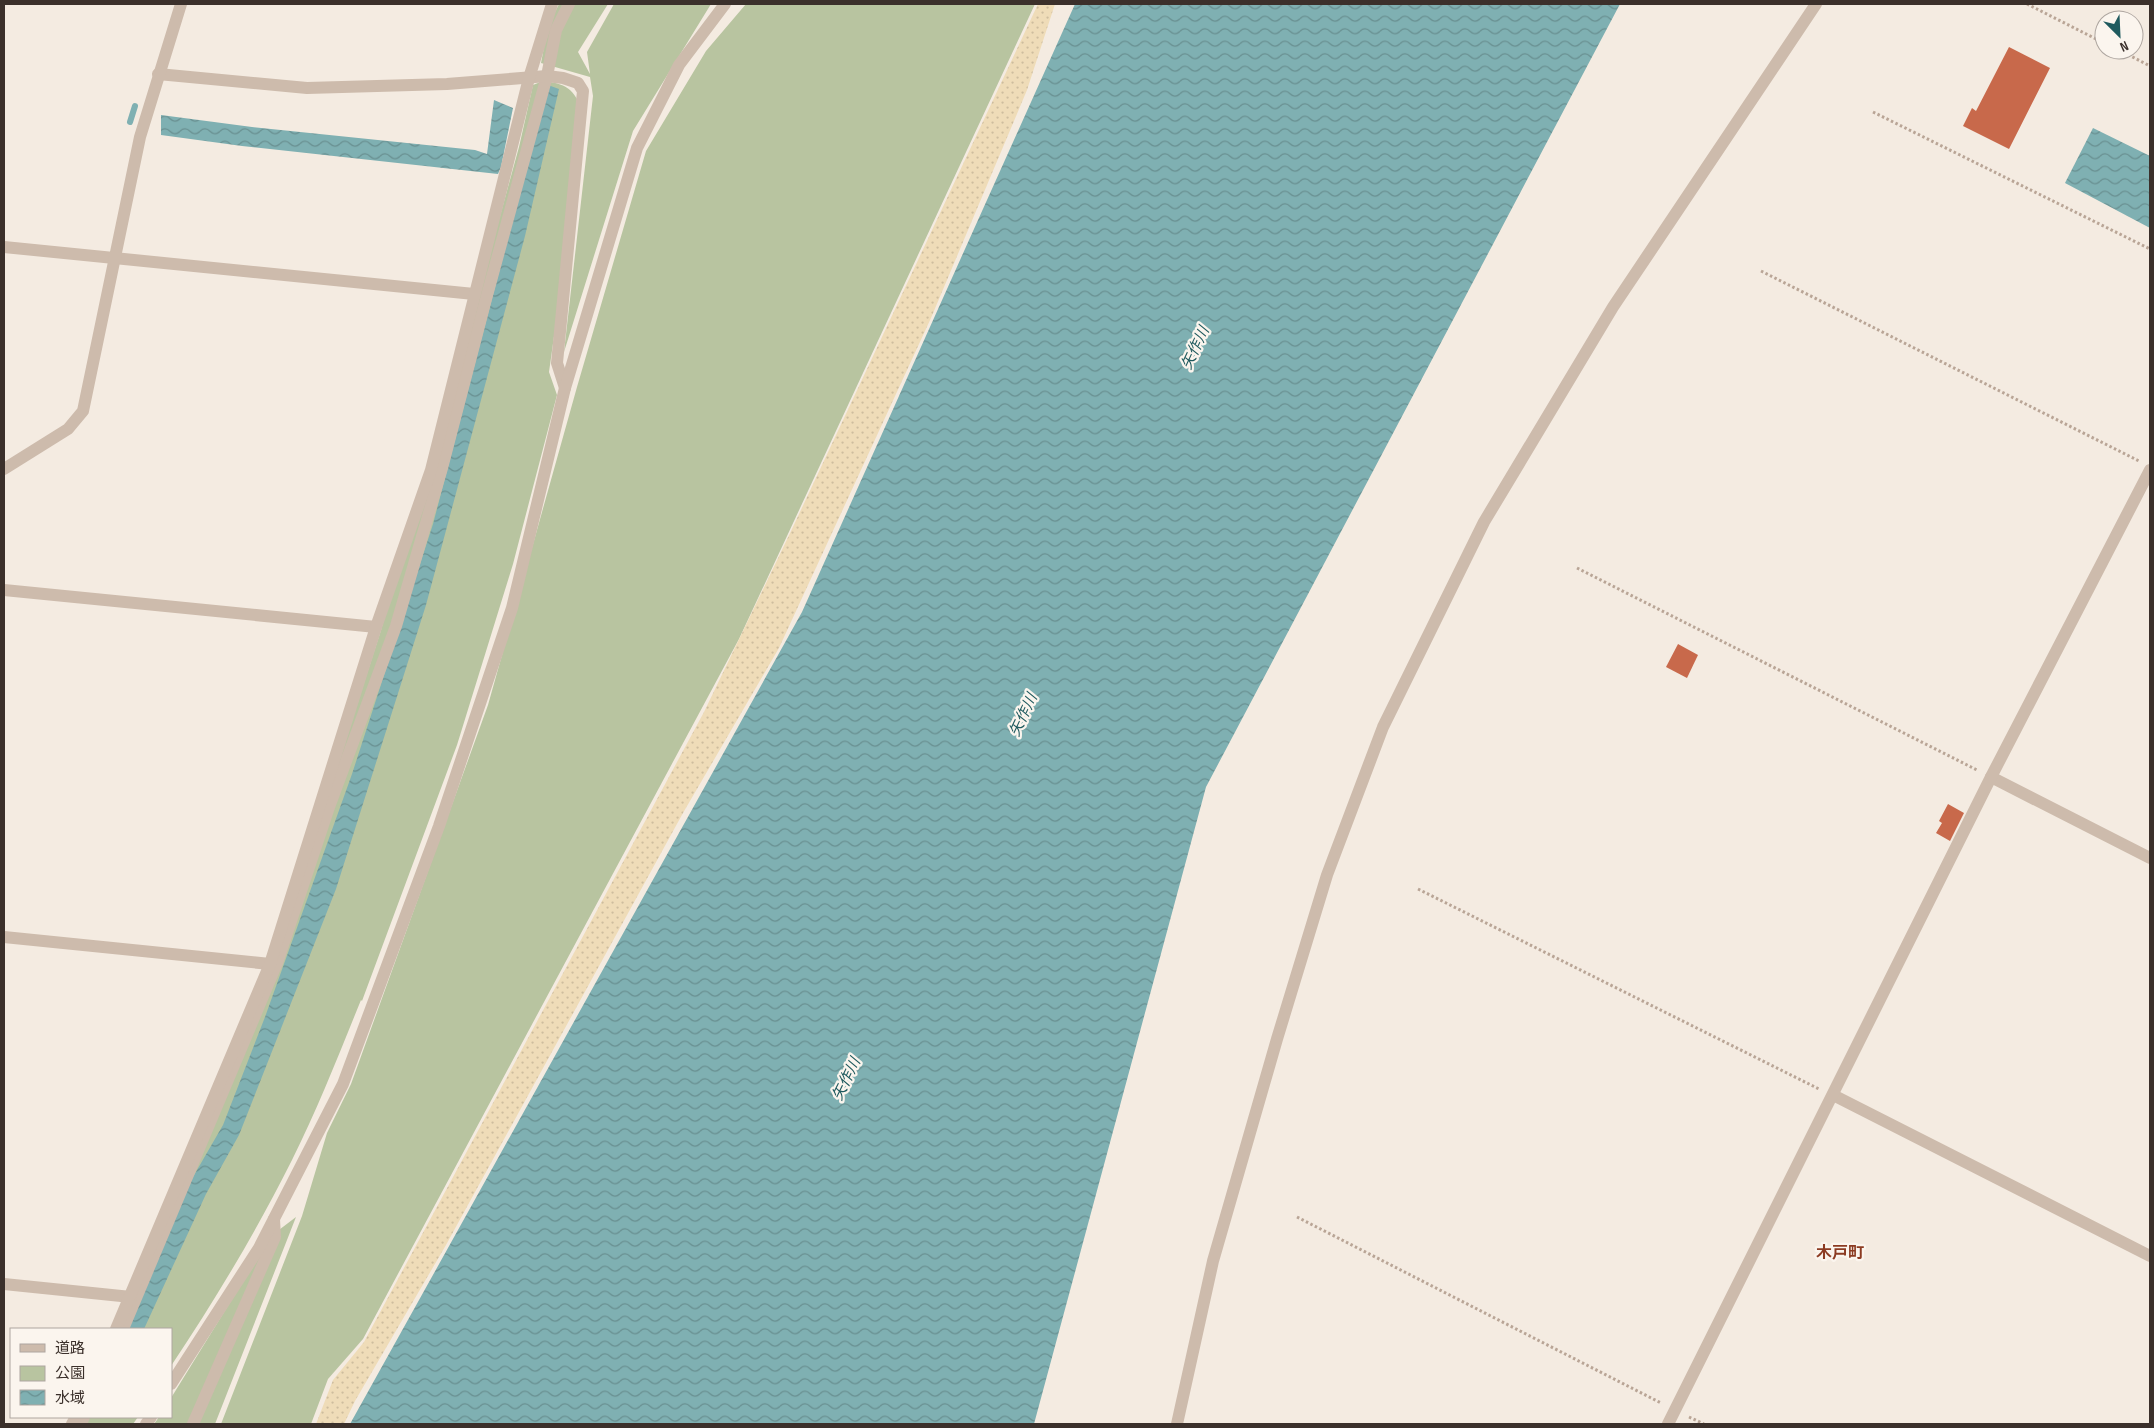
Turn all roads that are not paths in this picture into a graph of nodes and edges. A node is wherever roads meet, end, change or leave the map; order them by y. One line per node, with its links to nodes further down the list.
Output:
1 (181, 4): 6 (street)
2 (552, 4): 8 (street)
3 (570, 4): 7 (street)
4 (725, 4): 12 (street)
5 (1816, 4): 30 (street)
6 (158, 74): 8 (street); 10 (street)
7 (547, 76): 8 (street); 12 (street); 27 (street)
8 (529, 78): 11 (street)
9 (4, 246): 10 (street)
10 (116, 257): 11 (street); 14 (street)
11 (474, 294): 16 (street)
12 (565, 388): 22 (street)
13 (2146, 466): 17 (street)
14 (4, 469)
15 (4, 590): 16 (street)
16 (376, 627): 20 (street)
17 (1991, 777): 18 (street); 21 (street)
18 (2150, 858)
19 (4, 937): 20 (street)
20 (270, 964): 25 (street)
21 (1833, 1096): 23 (street); 31 (street)
22 (274, 1219): 28 (street); 29 (street)
23 (2150, 1256)
24 (4, 1284): 25 (street)
25 (131, 1297): 26 (street)
26 (116, 1328)
27 (123, 1328)
28 (172, 1382)
29 (193, 1424)
30 (1177, 1424)
31 (1668, 1424)

